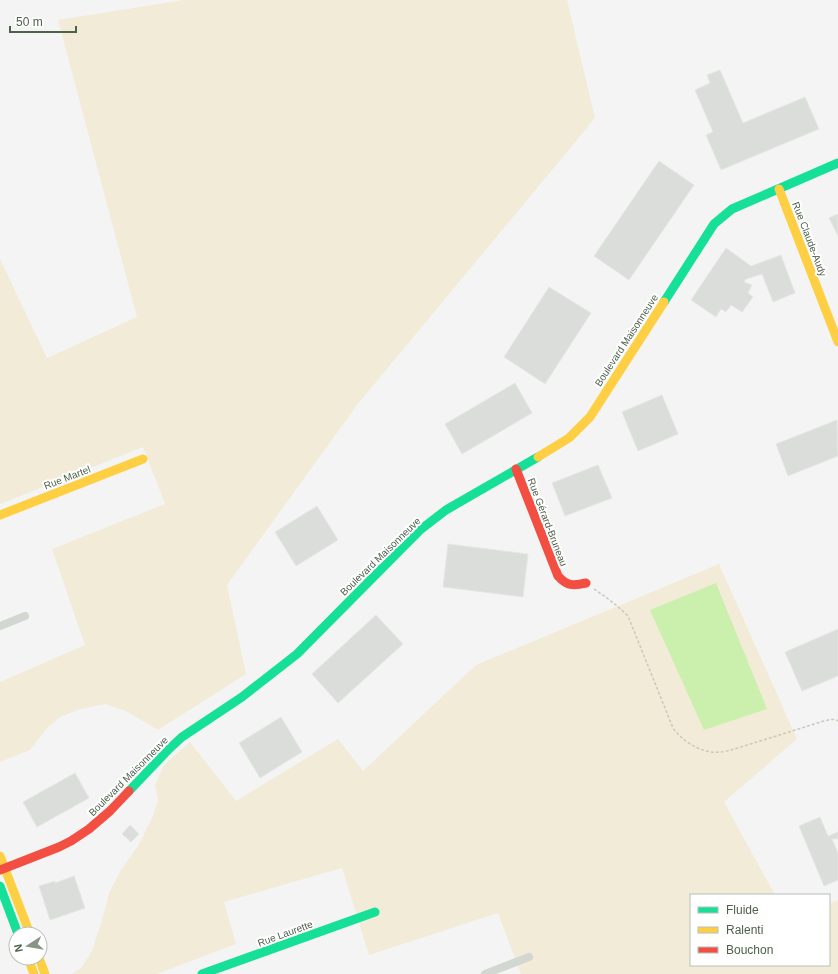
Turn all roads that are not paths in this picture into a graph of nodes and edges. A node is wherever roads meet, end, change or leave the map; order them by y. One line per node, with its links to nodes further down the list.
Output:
1 (838, 164): 2 (street, Boulevard Maisonneuve)
2 (779, 189): 3 (street, Rue Claude-Audy); 5 (street, Boulevard Maisonneuve)
3 (838, 342)
4 (143, 459): 6 (street, Rue Martel)
5 (516, 469): 7 (street, Rue Gérard-Bruneau); 11 (street, Boulevard Maisonneuve)
6 (0, 516)
7 (586, 583)
8 (24, 616): 9 (street)
9 (0, 626)
10 (0, 856): 11 (street)
11 (2, 869): 15 (street)
12 (0, 886): 14 (street)
13 (375, 912): 17 (street, Rue Laurette)
14 (15, 926)
15 (27, 926)
16 (529, 957): 18 (street)
17 (202, 974)
18 (485, 974)

